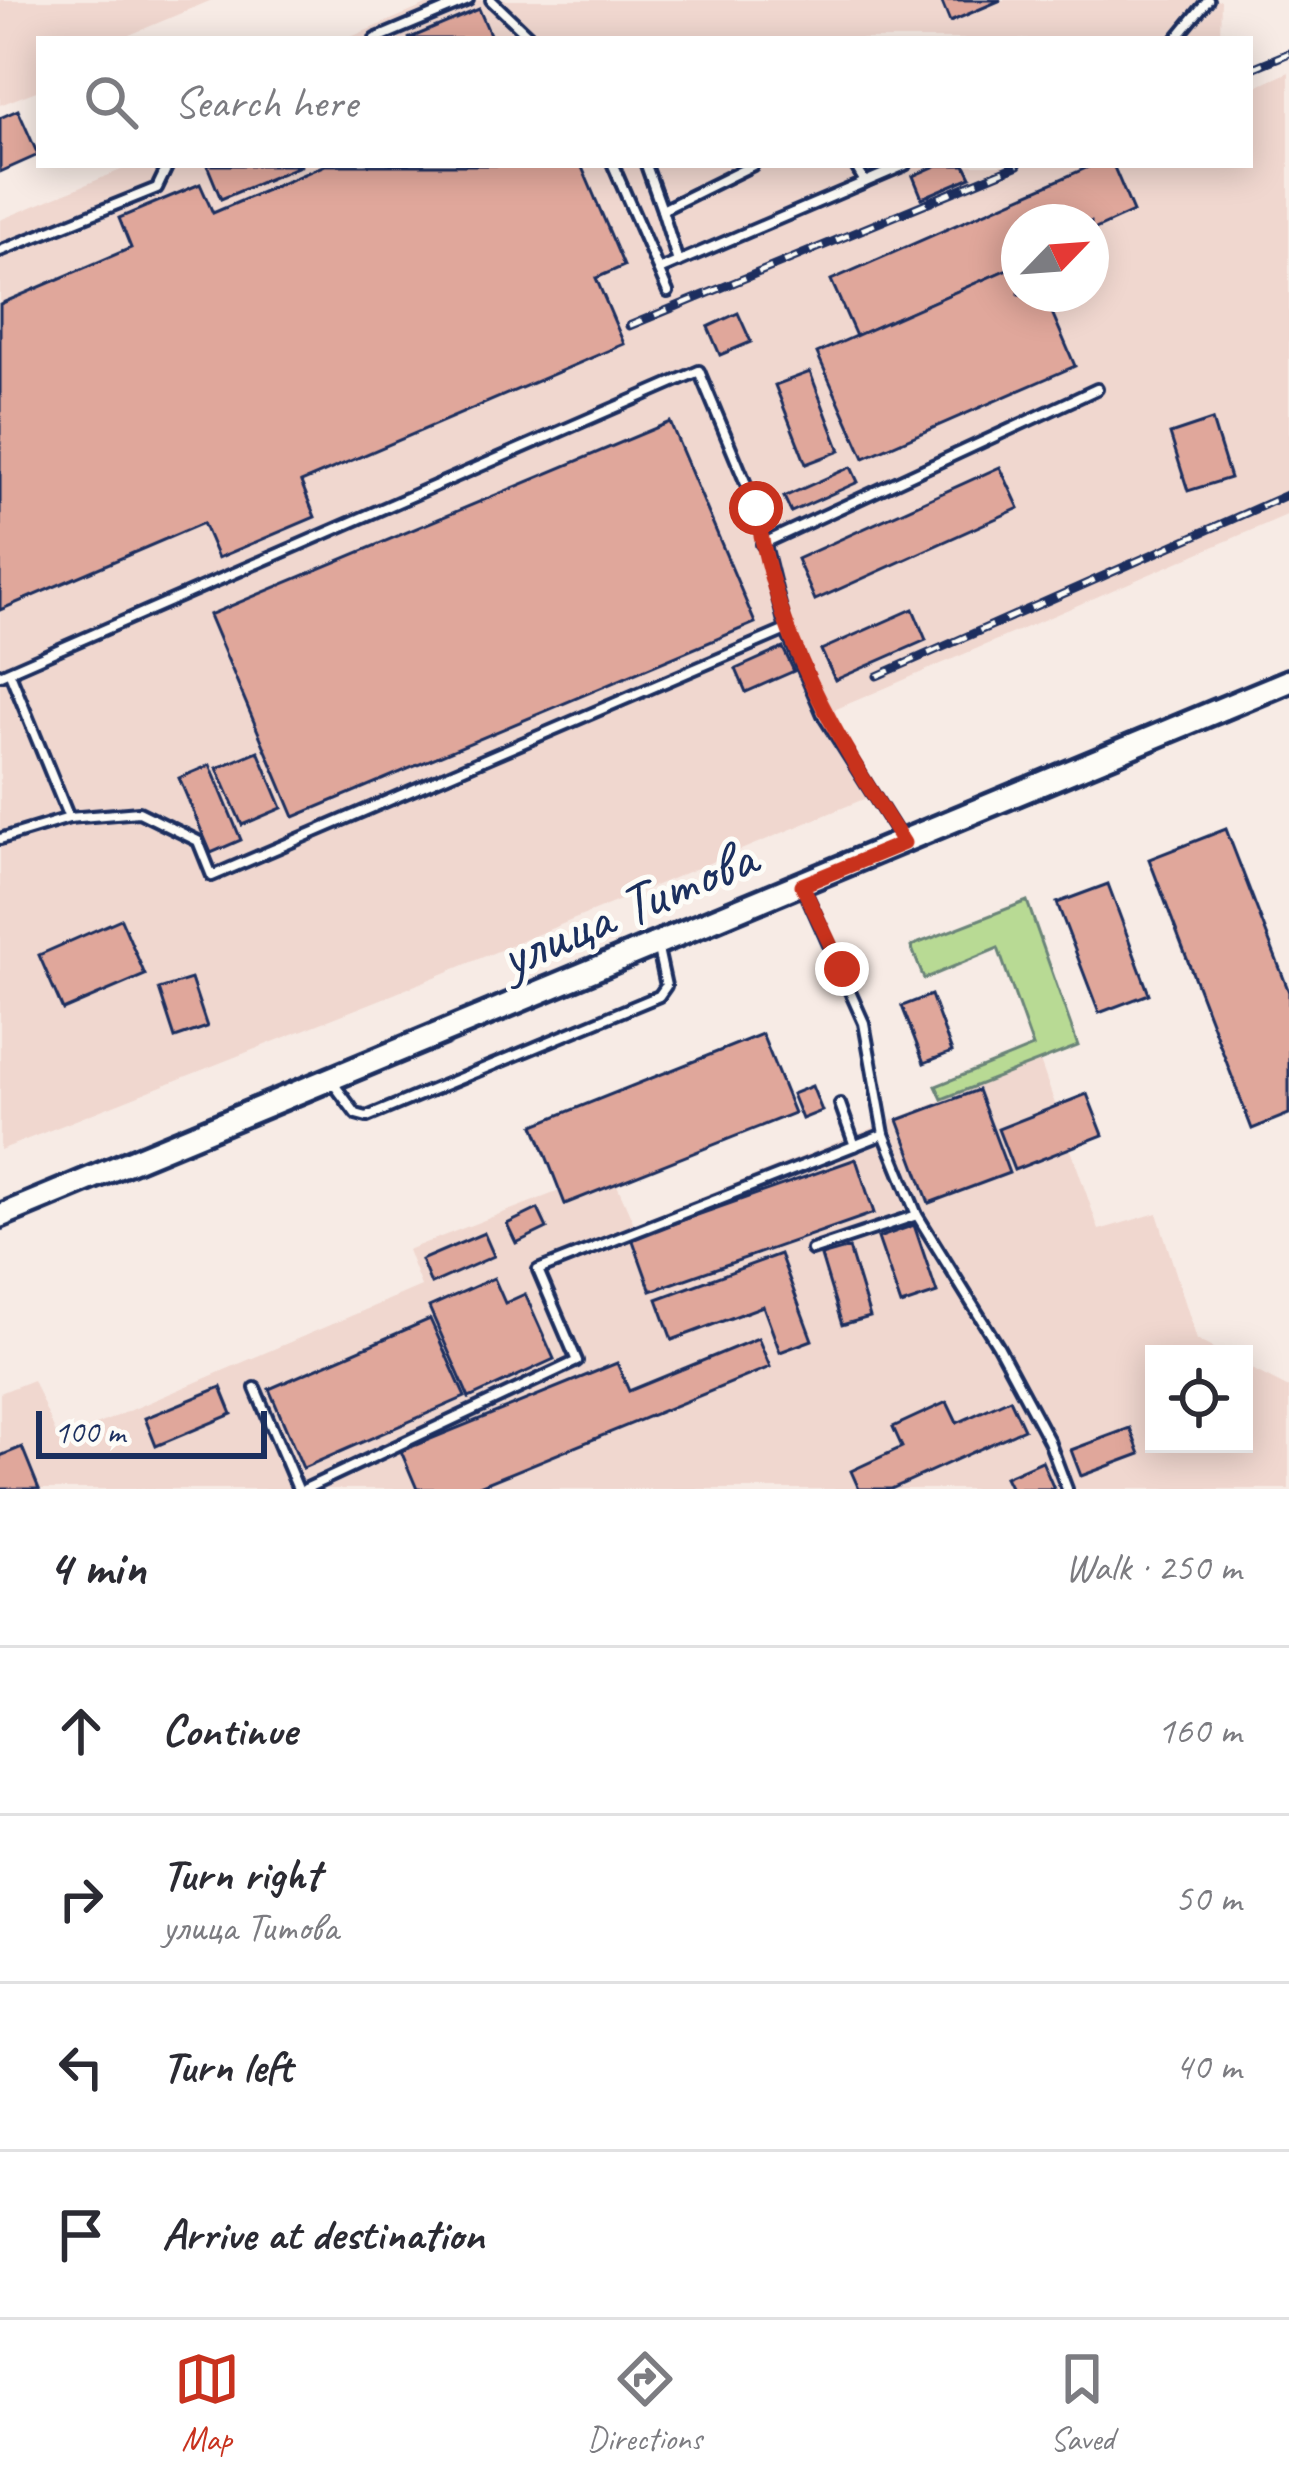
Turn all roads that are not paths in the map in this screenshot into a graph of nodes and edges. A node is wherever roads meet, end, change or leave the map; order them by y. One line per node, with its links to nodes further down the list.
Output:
1 (468, 0): 4 (lane)
2 (491, 0): 5 (lane)
3 (1208, 0): 6 (lane)
4 (382, 36)
5 (529, 36)
6 (1178, 36)
7 (167, 168): 15 (lane)
8 (615, 168): 17 (lane)
9 (647, 168): 14 (lane)
10 (747, 168): 14 (lane)
11 (857, 168): 13 (lane)
12 (897, 168): 13 (lane)
13 (865, 182): 16 (lane)
14 (662, 210): 16 (lane)
15 (0, 251)
16 (677, 262): 17 (lane)
17 (658, 270): 18 (lane)
18 (668, 292)
19 (1096, 389): 20 (lane)
20 (762, 544): 21 (lane); 22 (lane)
21 (786, 629): 24 (lane); 26 (lane)
22 (4, 673): 24 (lane)
23 (1289, 681): 26 (main road, улица Титова)
24 (69, 818): 25 (lane)
25 (0, 839)
26 (904, 843): 27 (main road, улица Титова)
27 (802, 885): 28 (main road, улица Титова); 31 (lane)
28 (657, 946): 29 (main road, улица Титова); 29 (lane)
29 (332, 1082): 34 (main road, улица Титова)
30 (840, 1104): 32 (lane)
31 (884, 1134): 32 (lane); 33 (lane)
32 (855, 1146): 37 (lane)
33 (916, 1215): 35 (lane); 38 (lane)
34 (0, 1216)
35 (812, 1250)
36 (255, 1388): 37 (lane)
37 (302, 1489)
38 (1066, 1489)

